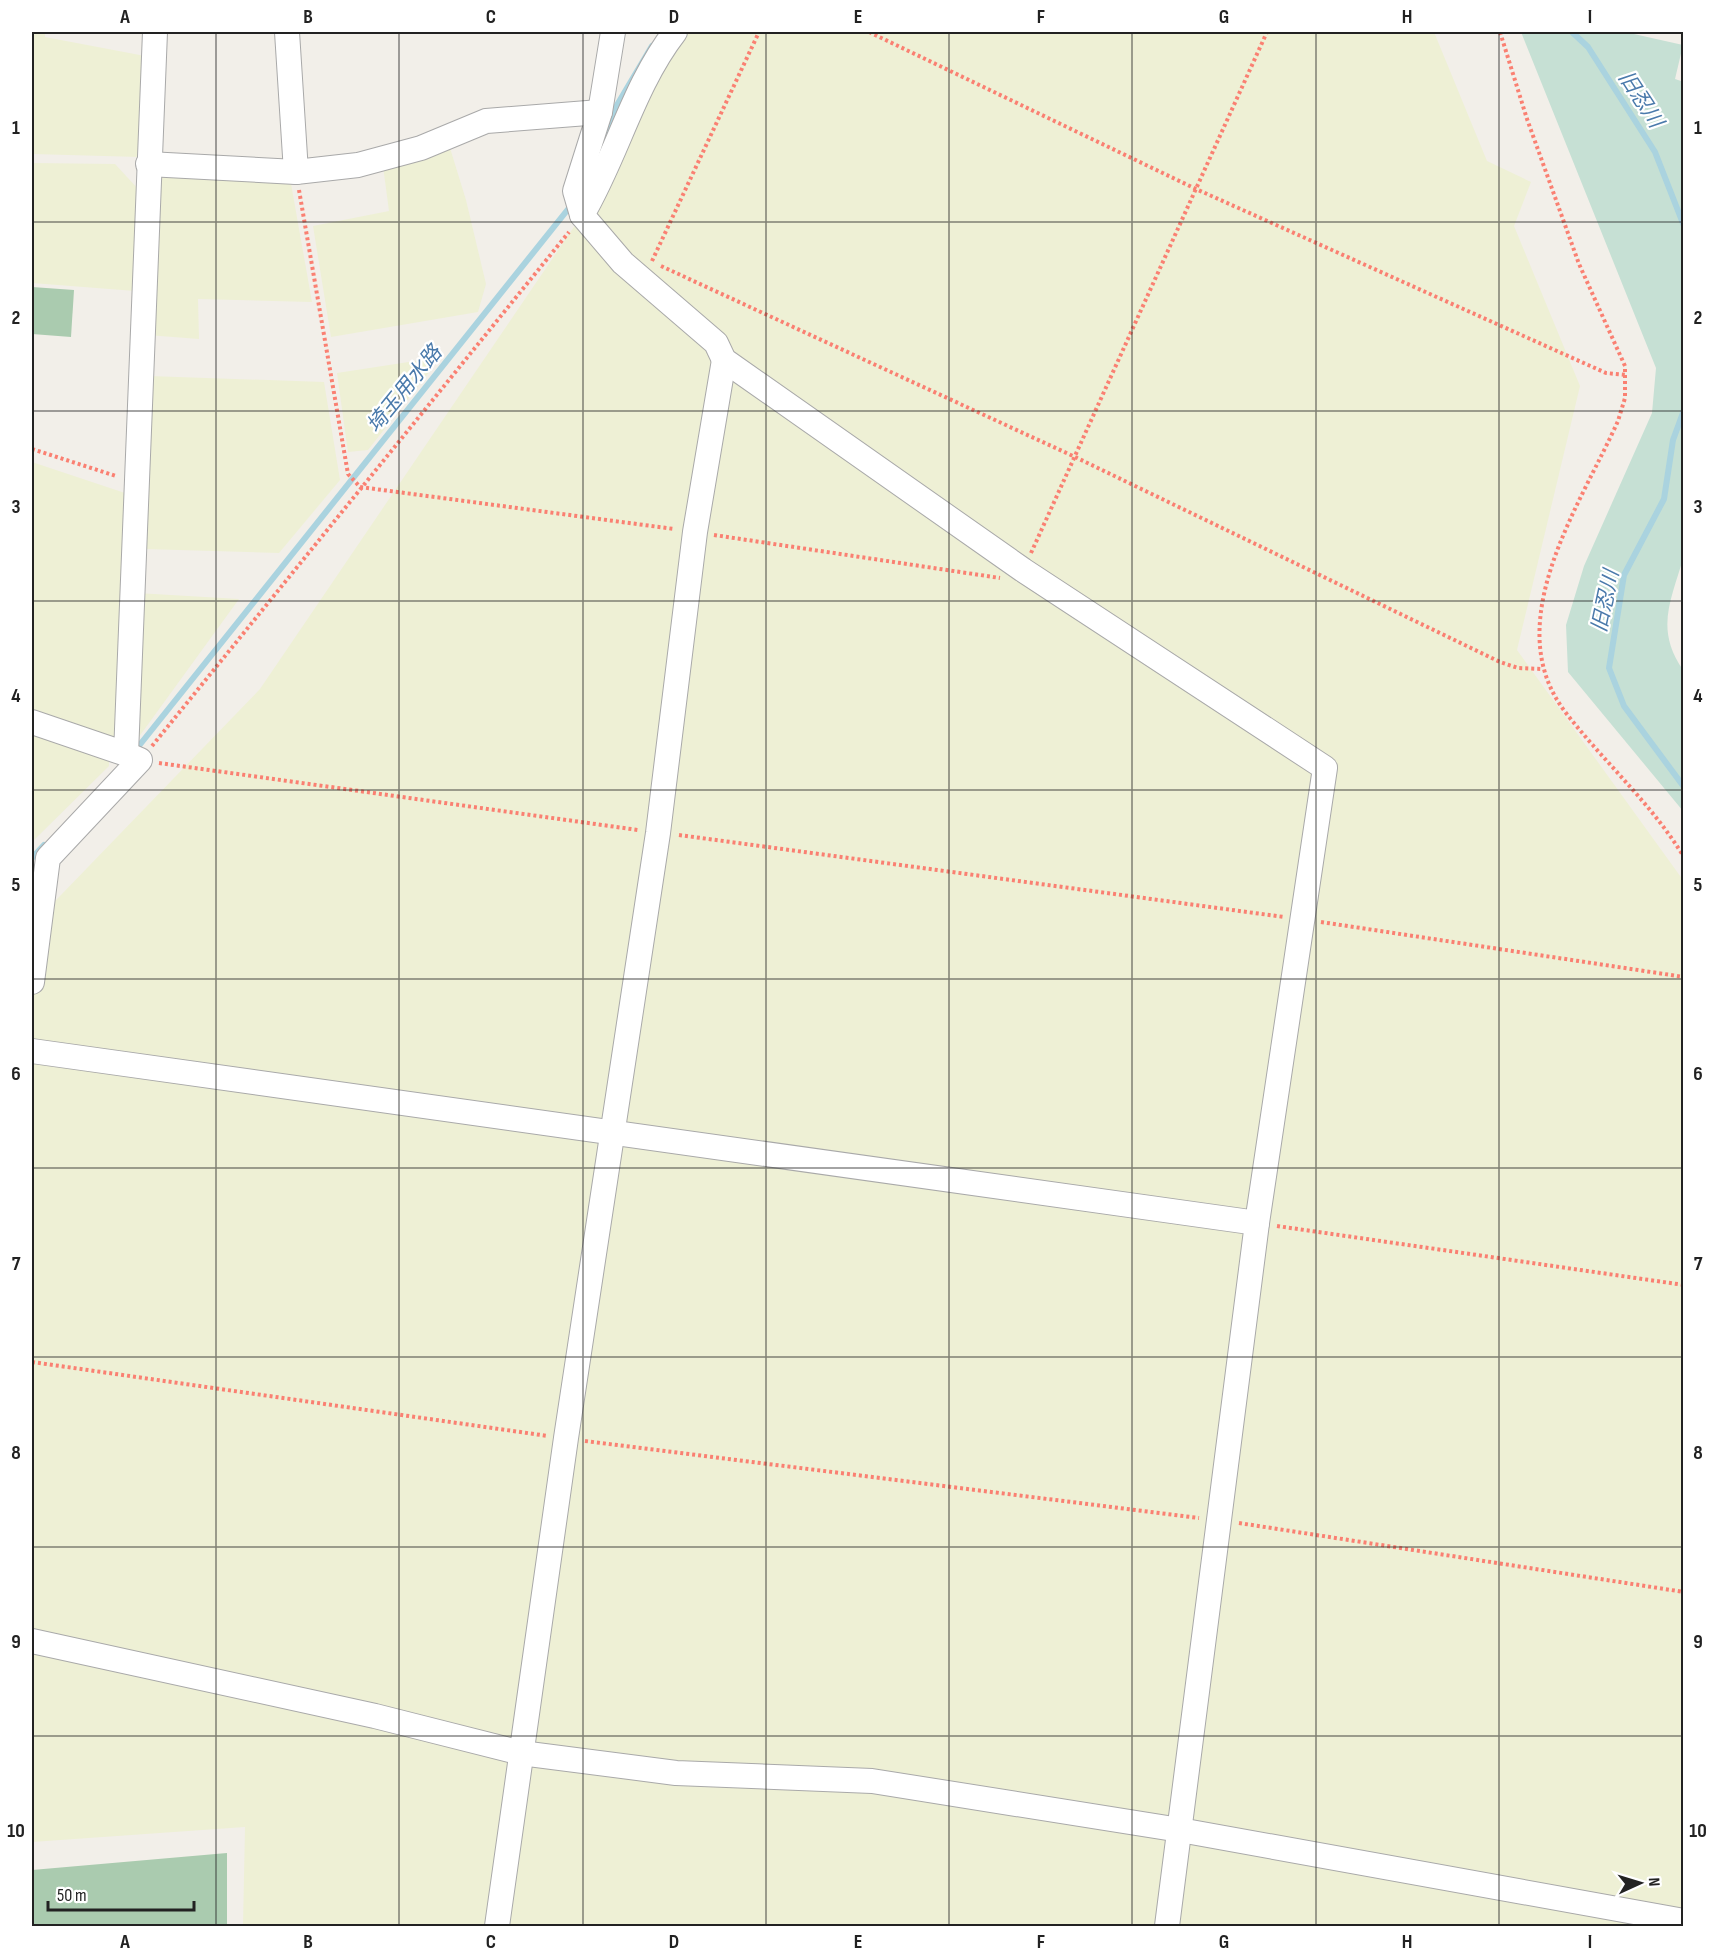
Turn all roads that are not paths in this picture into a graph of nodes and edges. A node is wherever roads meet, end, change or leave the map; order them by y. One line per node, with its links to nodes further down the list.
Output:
1 (155, 32): 6 (street)
2 (287, 32): 7 (street)
3 (613, 32): 5 (street)
4 (675, 32): 8 (street)
5 (600, 112): 7 (street); 8 (street)
6 (148, 164): 7 (street); 11 (street)
7 (296, 172)
8 (582, 215): 9 (street)
9 (724, 360): 14 (street); 15 (street)
10 (32, 722): 11 (street)
11 (133, 757): 12 (street)
12 (32, 981)
13 (32, 1052): 14 (street)
14 (613, 1134): 15 (street); 17 (street)
15 (1257, 1224): 18 (street)
16 (32, 1641): 17 (street)
17 (521, 1753): 18 (street); 20 (street)
18 (1180, 1830): 19 (street); 21 (street)
19 (1683, 1921)
20 (497, 1926)
21 (1167, 1926)

